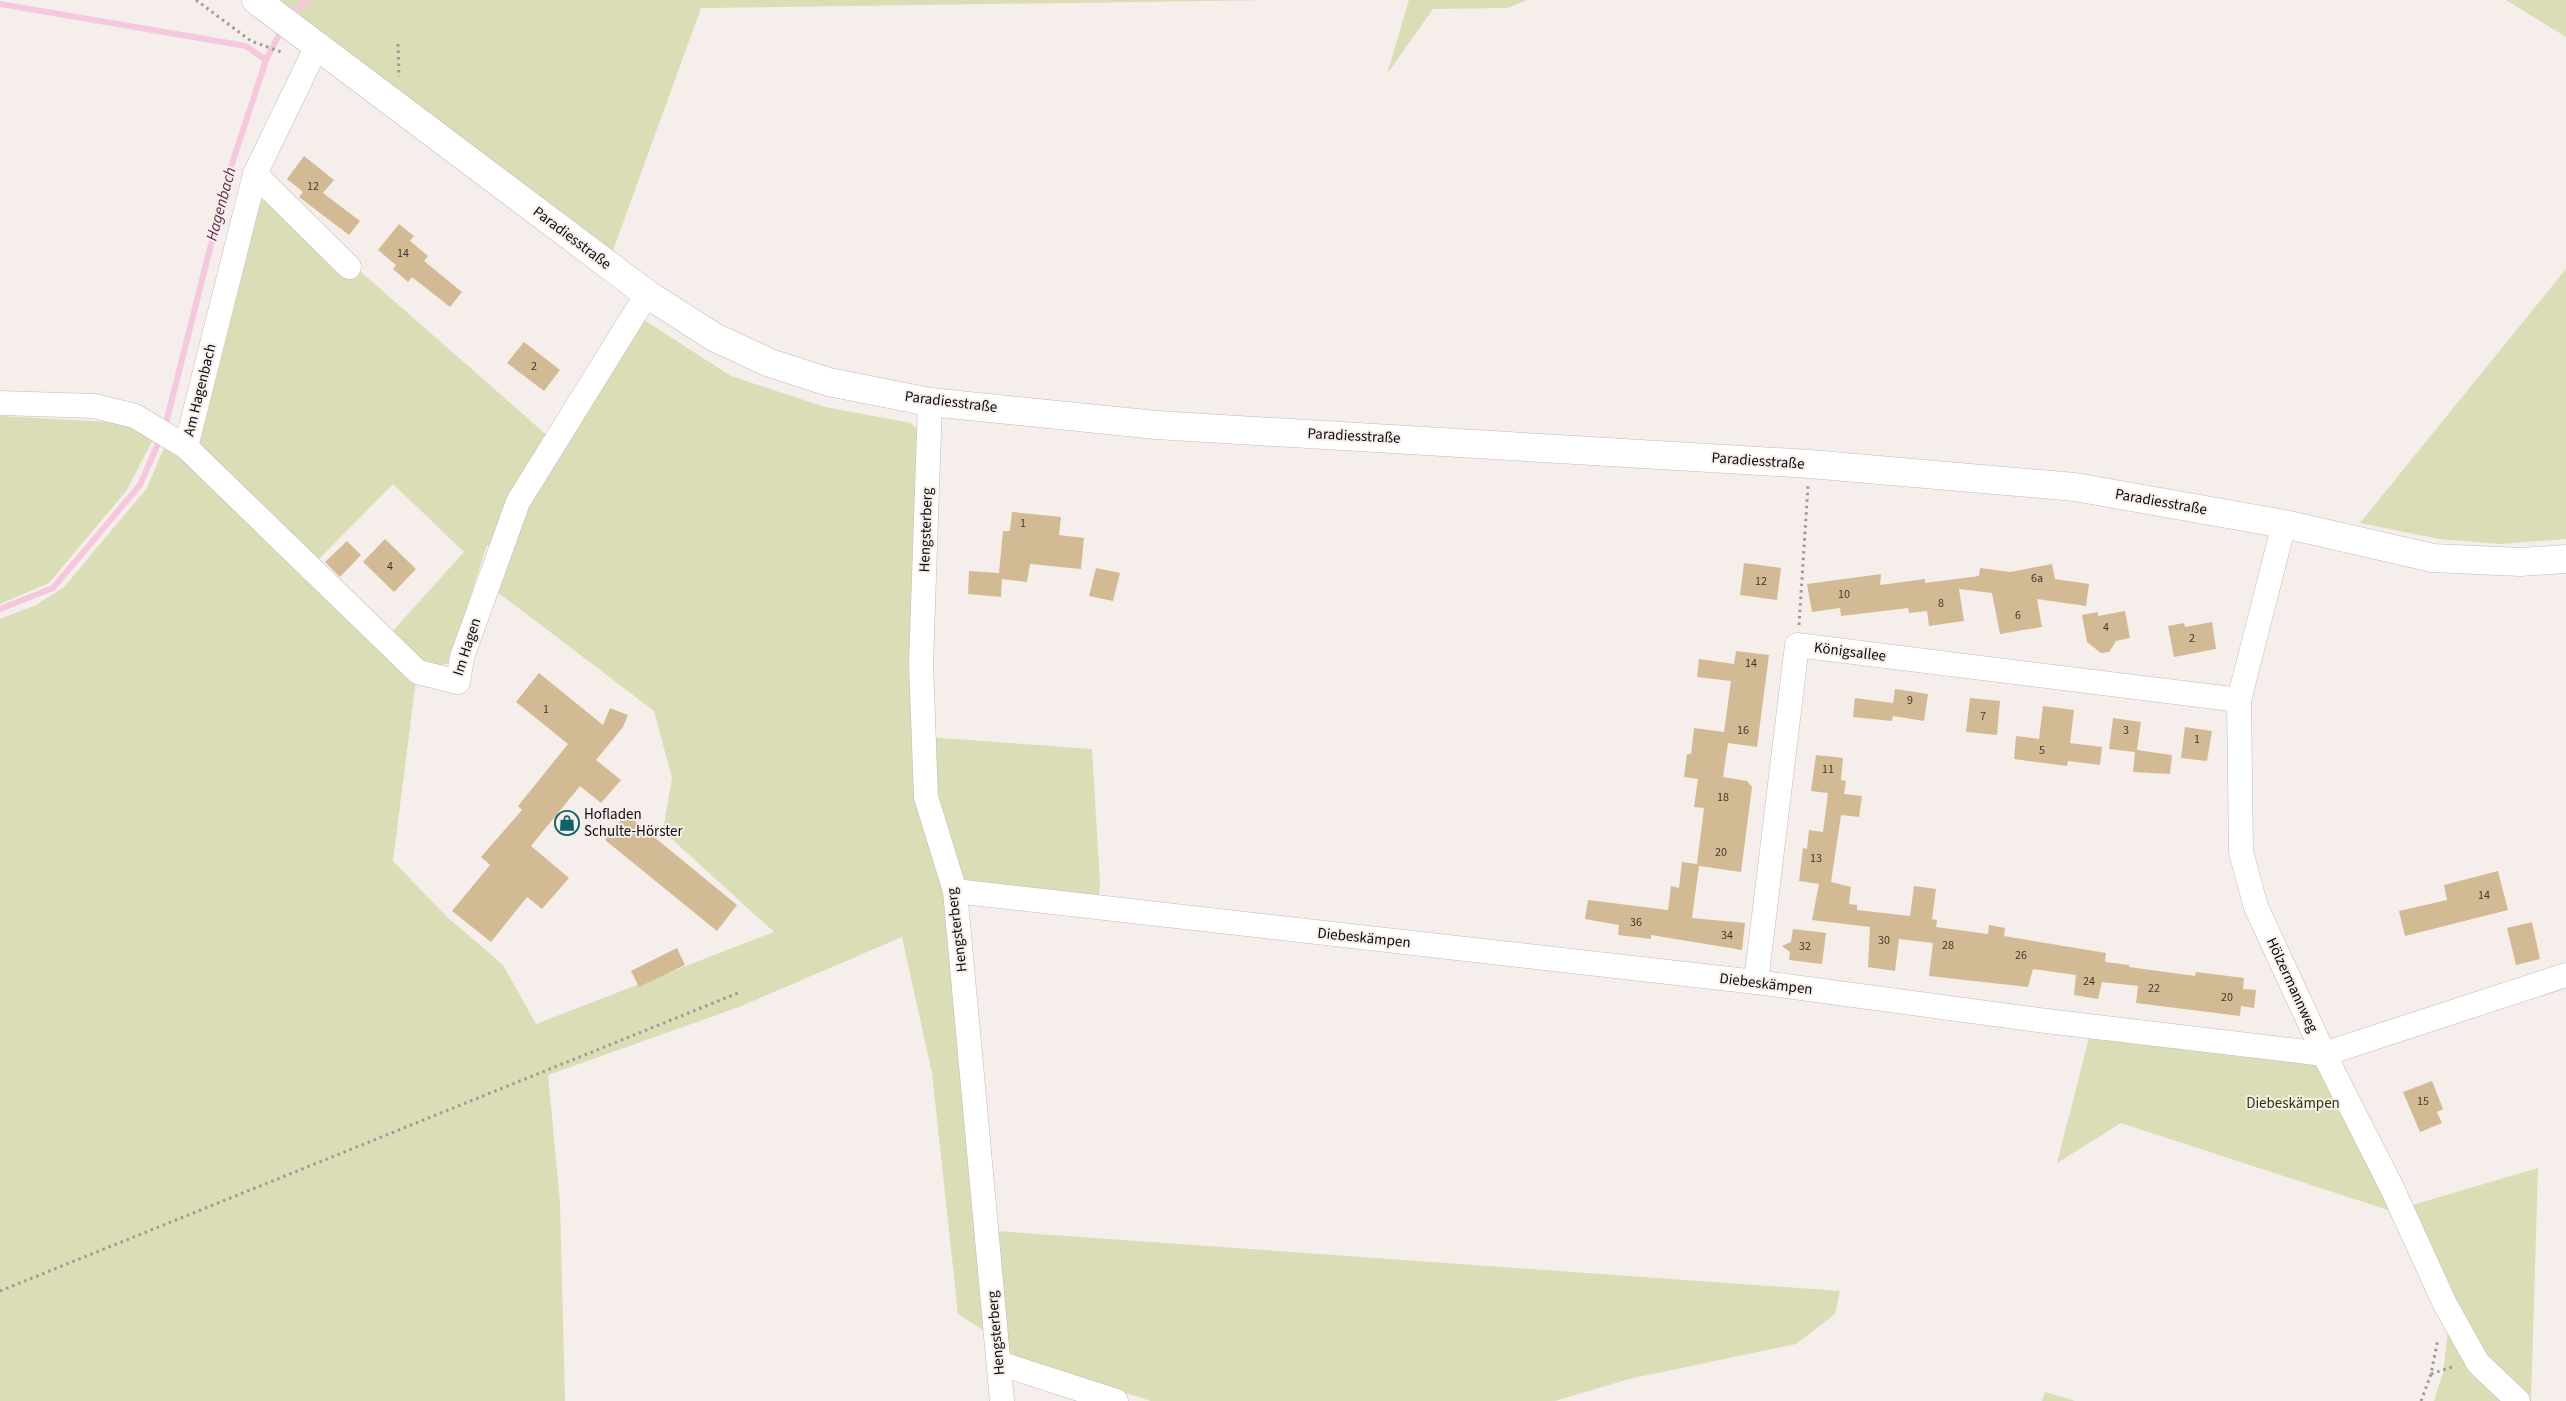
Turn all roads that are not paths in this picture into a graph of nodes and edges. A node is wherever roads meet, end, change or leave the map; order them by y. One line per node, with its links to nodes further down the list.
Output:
1 (287, 29): 2 (street, Am Hagenbach); 4 (main road, Paradiesstraße)
2 (255, 174): 3 (street); 7 (street, Am Hagenbach)
3 (349, 267)
4 (647, 294): 5 (main road, Paradiesstraße); 7 (street, Im Hagen)
5 (930, 402): 8 (main road, Paradiesstraße); 11 (street, Hengsterberg)
6 (0, 403): 7 (street, Am Hagenbach)
7 (186, 446)
8 (2284, 524): 9 (main road, Paradiesstraße); 10 (street, Hölzermannweg)
9 (2566, 559)
10 (2239, 700): 13 (street, Königsallee); 14 (street, Hölzermannweg)
11 (955, 892): 13 (street, Diebeskämpen); 15 (street, Hengsterberg)
12 (2566, 974): 14 (street, Diebeskämpen)
13 (1756, 982): 14 (street, Diebeskämpen)
14 (2324, 1054): 18 (street, Hölzermannweg)
15 (998, 1363): 16 (street, Hengsterberg); 17 (street)
16 (1002, 1401)
17 (1116, 1401)
18 (2518, 1401)

